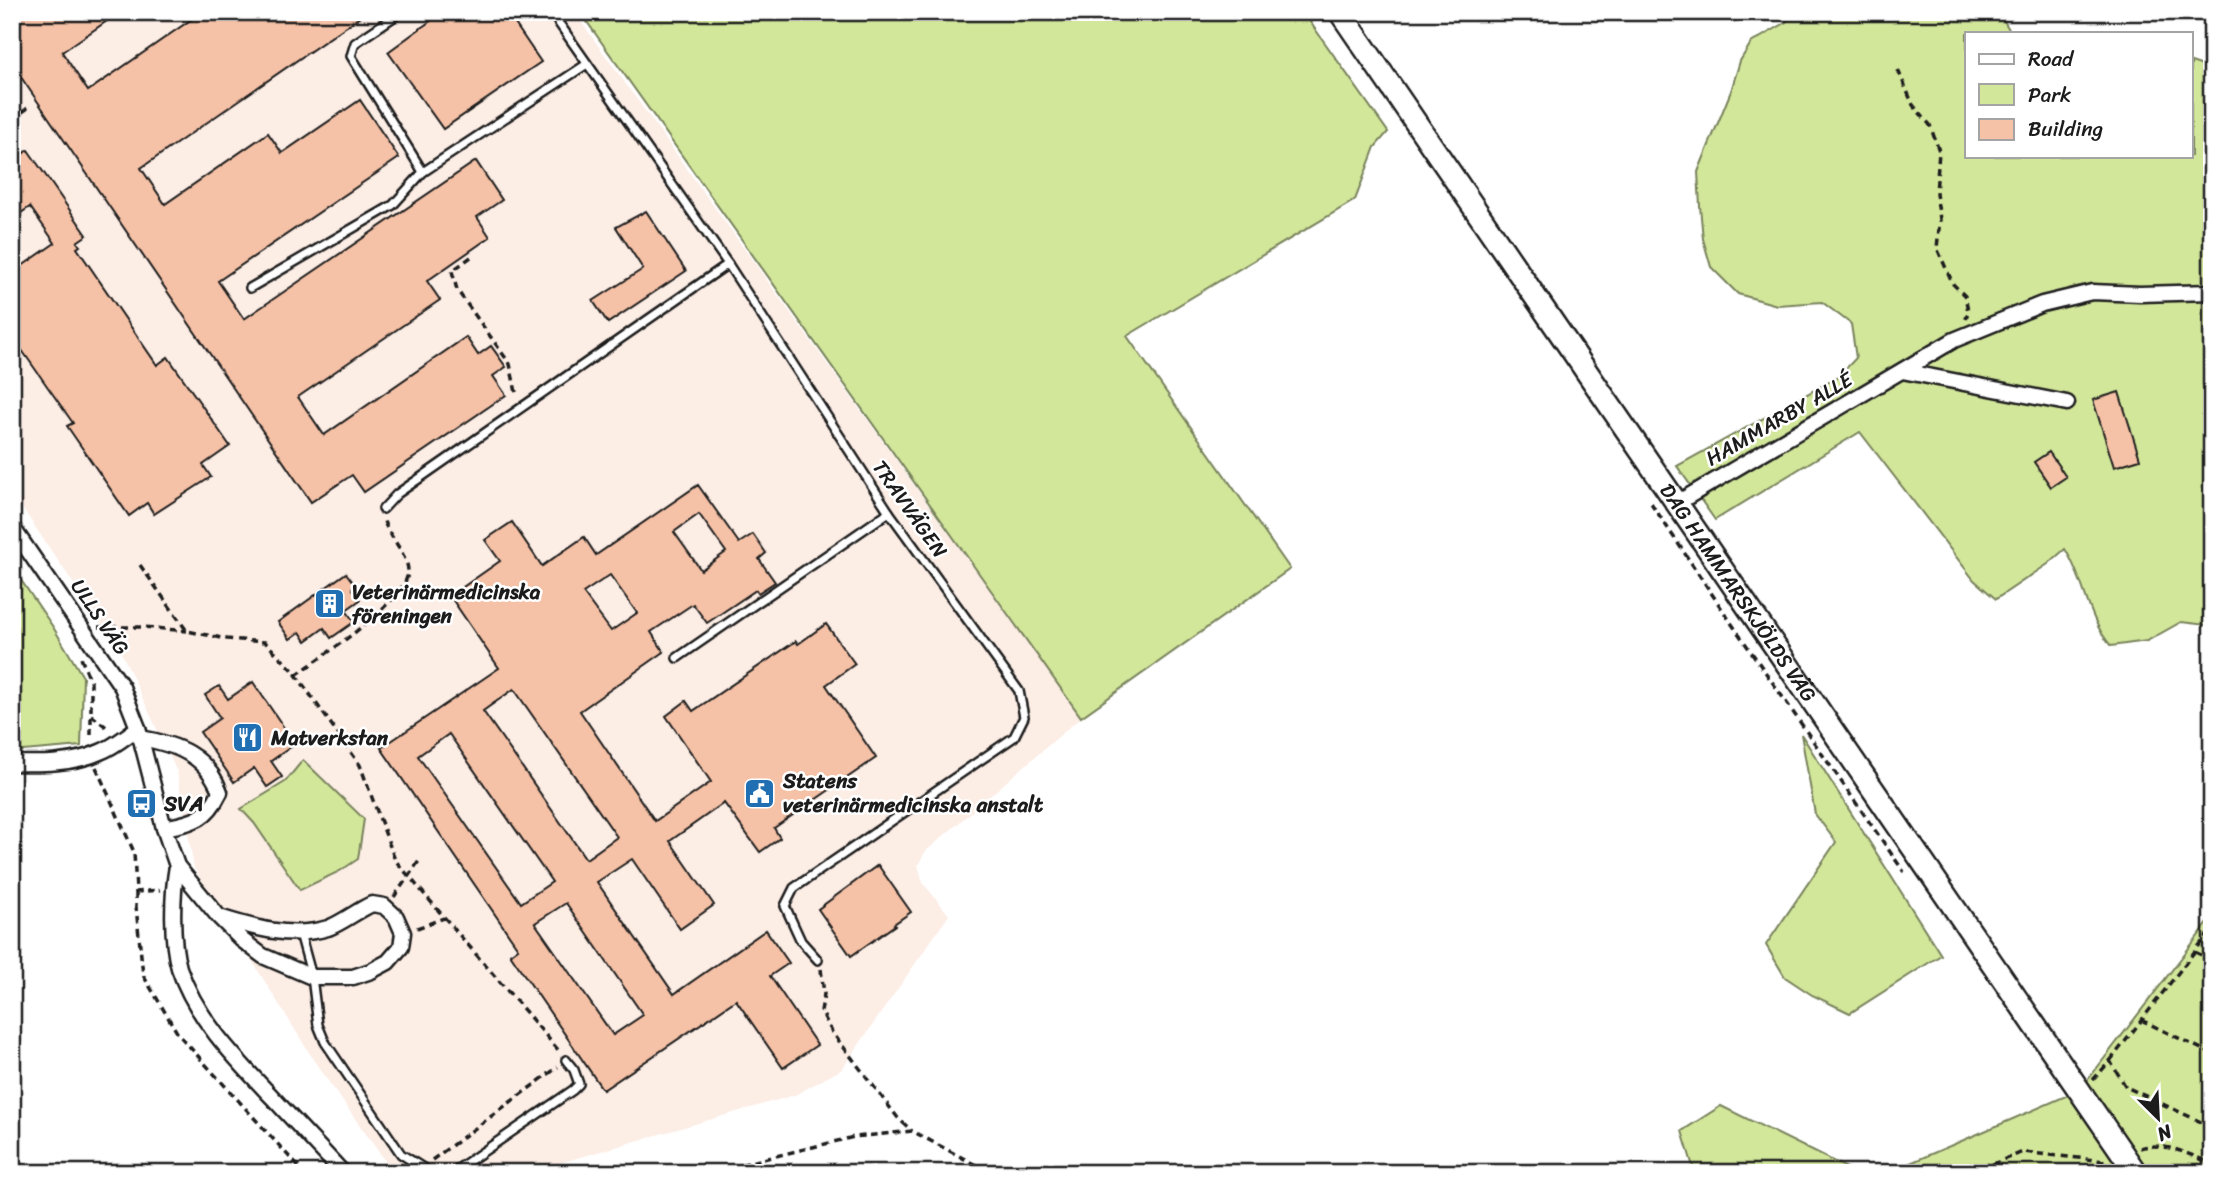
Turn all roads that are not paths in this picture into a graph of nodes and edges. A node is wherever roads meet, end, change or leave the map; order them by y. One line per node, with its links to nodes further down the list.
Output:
1 (401, 12): 5 (lane)
2 (551, 12): 4 (lane, TRAVVÄGEN)
3 (1340, 12): 11 (main road, DAG HAMMARSKJÖLDS VÄG)
4 (587, 64): 5 (lane); 6 (lane, TRAVVÄGEN)
5 (424, 172): 7 (lane)
6 (728, 264): 12 (lane); 13 (lane, TRAVVÄGEN)
7 (250, 288)
8 (2212, 292): 9 (street, HAMMARBY ALLÉ)
9 (1902, 371): 10 (street); 11 (street, HAMMARBY ALLÉ)
10 (2067, 403)
11 (1677, 503): 28 (main road, DAG HAMMARSKJÖLDS VÄG)
12 (383, 509)
13 (889, 512): 15 (lane); 22 (lane, TRAVVÄGEN)
14 (12, 527): 16 (street, ULLS VÄG)
15 (677, 658)
16 (139, 733): 17 (street); 18 (street, ULLS VÄG); 18 (street)
17 (12, 763)
18 (164, 828): 19 (street, ULLS VÄG)
19 (177, 866): 20 (street, ULLS VÄG); 25 (street)
20 (219, 917): 21 (street); 23 (street, ULLS VÄG)
21 (300, 933): 23 (lane); 23 (street, ULLS VÄG)
22 (818, 960)
23 (313, 977): 26 (lane)
24 (566, 1060): 27 (lane)
25 (343, 1173)
26 (431, 1173)
27 (452, 1173)
28 (2136, 1173)

